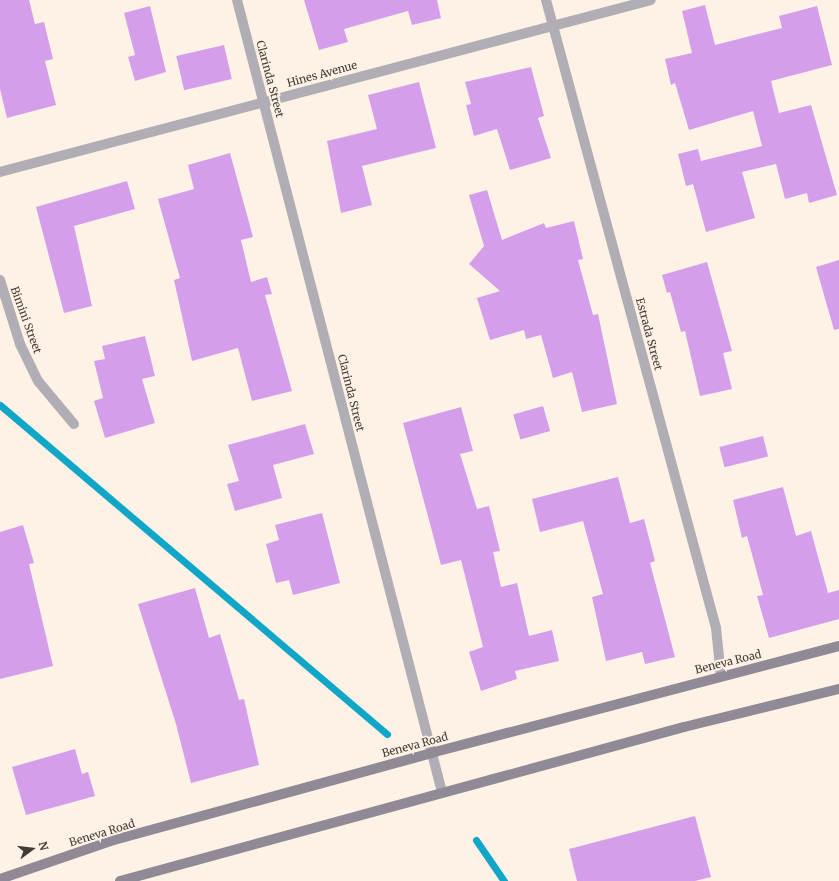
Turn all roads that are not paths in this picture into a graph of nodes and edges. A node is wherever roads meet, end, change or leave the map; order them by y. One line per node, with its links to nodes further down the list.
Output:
1 (237, 0): 5 (street, Clarinda Street)
2 (546, 0): 4 (street, Estrada Street)
3 (650, 0): 4 (street, Hines Avenue)
4 (553, 26): 5 (street, Hines Avenue); 10 (street, Estrada Street)
5 (264, 102): 6 (street, Hines Avenue); 12 (street, Clarinda Street)
6 (0, 172)
7 (0, 280): 8 (street, Bimini Street)
8 (74, 424)
9 (839, 646): 10 (main road, Beneva Road)
10 (721, 676): 12 (main road, Beneva Road)
11 (839, 688): 13 (main road)
12 (431, 753): 13 (street, Clarinda Street); 14 (main road, Beneva Road)
13 (442, 792): 15 (main road)
14 (0, 879)
15 (120, 881)

